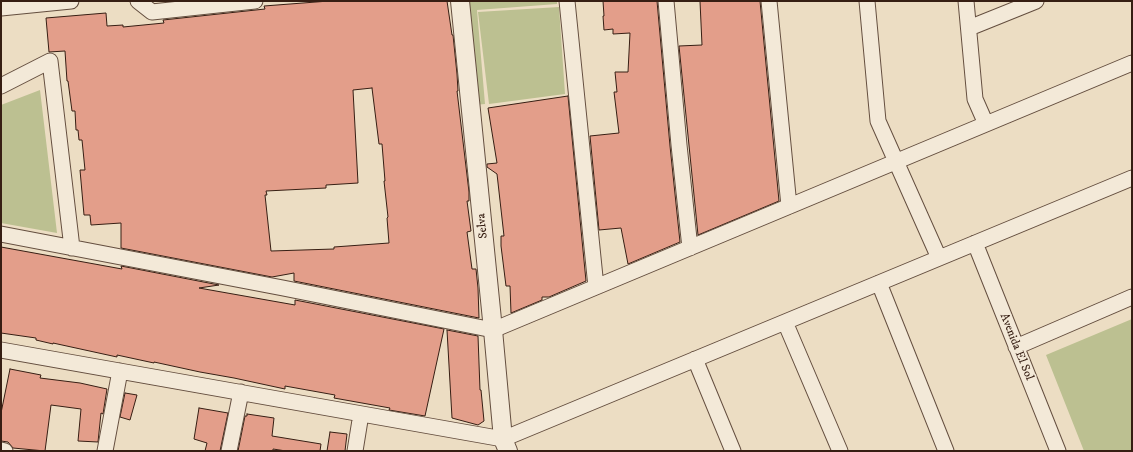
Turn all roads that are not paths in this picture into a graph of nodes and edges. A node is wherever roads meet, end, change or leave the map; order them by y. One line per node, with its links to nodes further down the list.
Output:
1 (72, 1): 11 (street)
2 (138, 1): 3 (street)
3 (255, 1)
4 (460, 1): 28 (street, Selva)
5 (567, 1): 25 (street)
6 (666, 1): 22 (street)
7 (769, 1): 18 (street)
8 (867, 1): 16 (street)
9 (966, 1): 12 (street)
10 (1036, 1): 12 (street)
11 (1, 8)
12 (969, 28): 15 (street)
13 (1132, 63): 15 (street)
14 (1, 86): 21 (street)
15 (986, 124): 16 (street)
16 (896, 161): 18 (street); 23 (street)
17 (1132, 178): 20 (street)
18 (789, 206): 22 (street)
19 (1, 234): 21 (street)
20 (975, 243): 23 (street); 29 (street, Avenida El Sol)
21 (72, 248): 28 (street)
22 (690, 248): 25 (street)
23 (939, 258): 24 (street)
24 (879, 283): 27 (street); 43 (street)
25 (596, 287): 28 (street)
26 (1132, 297): 29 (street)
27 (785, 322): 31 (street); 42 (street)
28 (493, 330): 35 (street, Selva)
29 (1016, 347): 44 (street, Avenida El Sol)
30 (2, 354): 32 (street)
31 (695, 359): 35 (street); 41 (street)
32 (120, 371): 33 (street); 38 (street)
33 (241, 392): 34 (street); 39 (street)
34 (361, 414): 35 (street); 40 (street)
35 (505, 445)
36 (1, 450): 37 (street)
37 (5, 451)
38 (105, 451)
39 (229, 451)
40 (355, 451)
41 (733, 451)
42 (840, 451)
43 (946, 451)
44 (1058, 451)

